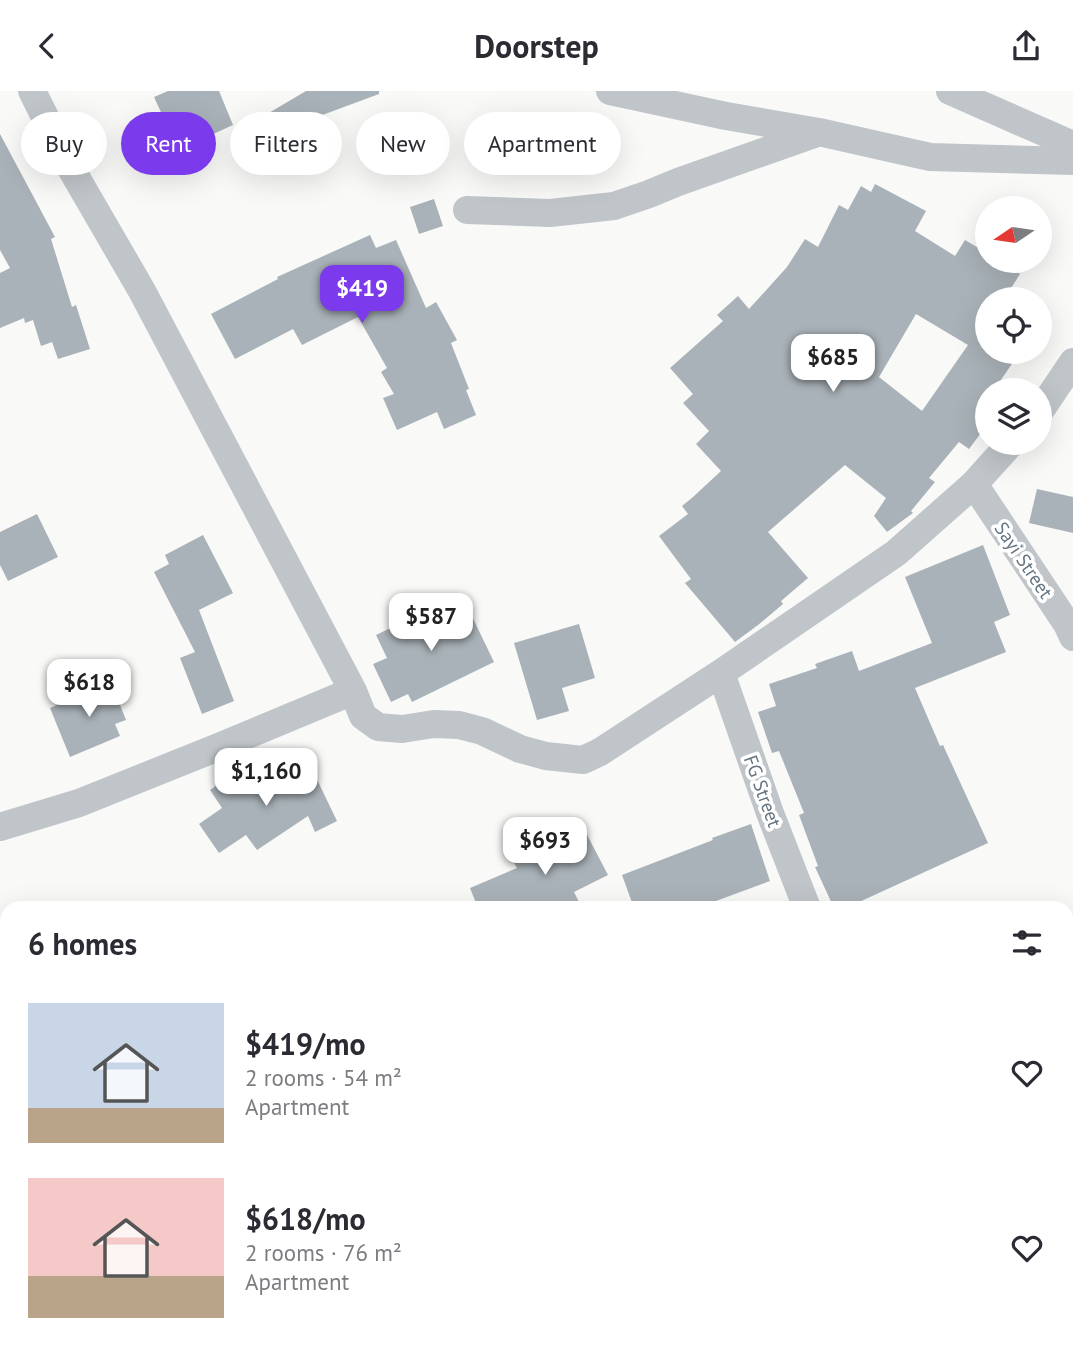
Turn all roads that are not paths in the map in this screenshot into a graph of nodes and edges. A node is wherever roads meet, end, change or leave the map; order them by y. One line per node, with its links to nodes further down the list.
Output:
1 (32, 91): 14 (street)
2 (610, 91): 4 (street)
3 (950, 91): 5 (street)
4 (819, 132): 6 (street); 7 (street)
5 (1073, 145)
6 (1073, 161)
7 (467, 210)
8 (1073, 362): 9 (street)
9 (1052, 393)
10 (1000, 455): 11 (street)
11 (974, 484): 12 (street, Sayi Street); 13 (street)
12 (1073, 637)
13 (721, 673): 14 (street); 16 (street, FG Street)
14 (353, 691): 15 (street)
15 (0, 827)
16 (804, 901)

